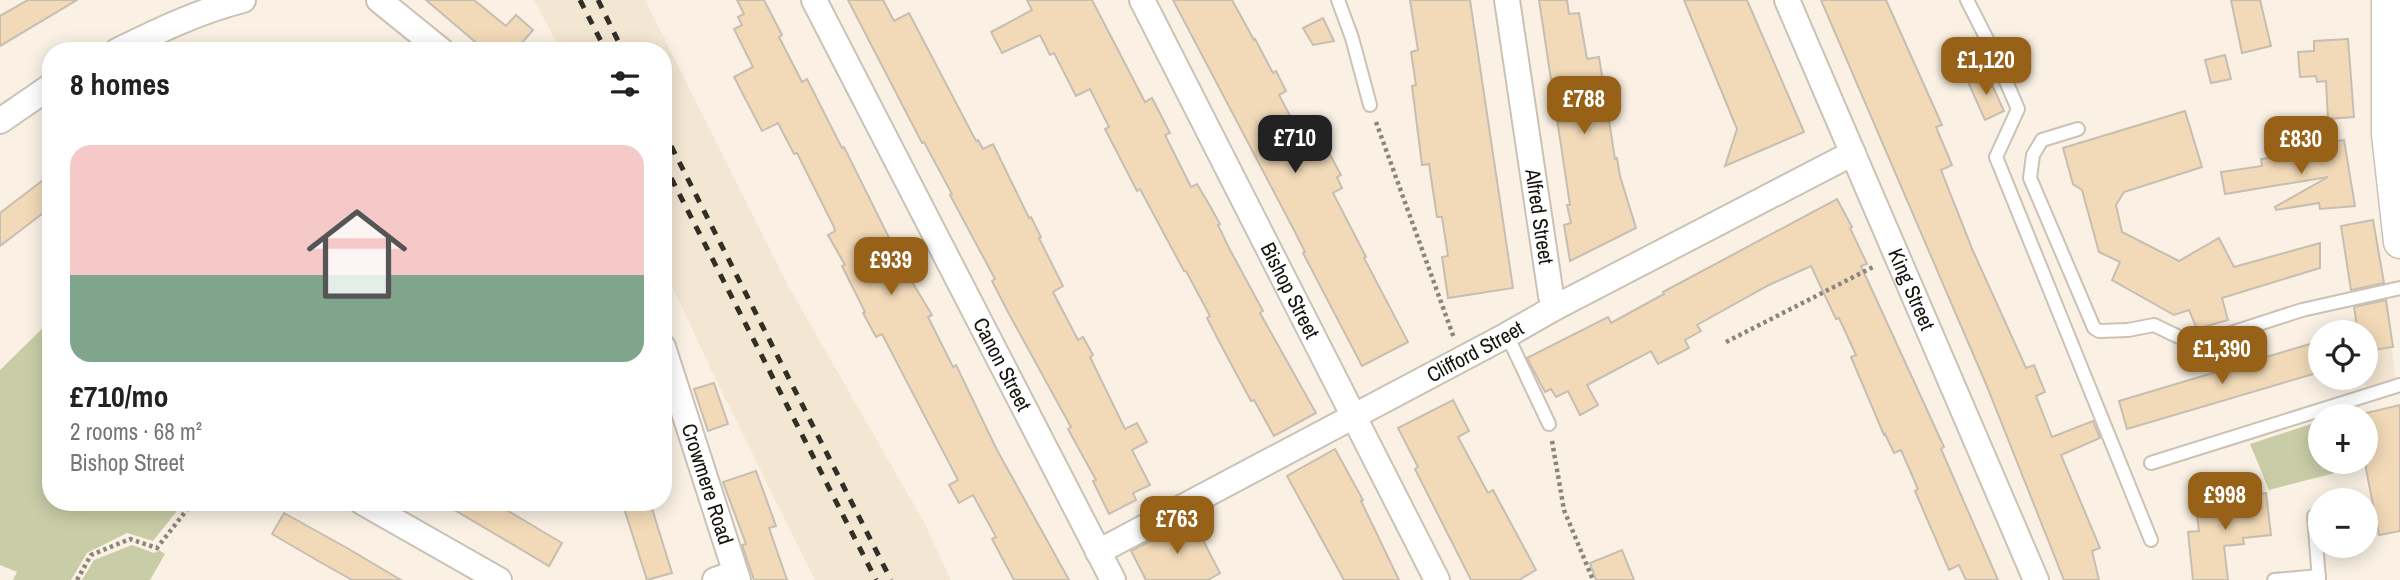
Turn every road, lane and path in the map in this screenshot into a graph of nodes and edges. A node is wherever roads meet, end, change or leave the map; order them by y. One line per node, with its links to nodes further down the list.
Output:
1 (243, 0): 10 (street)
2 (379, 0): 11 (street)
3 (814, 0): 33 (street, Canon Street)
4 (1142, 0): 27 (street, Bishop Street)
5 (1338, 0): 13 (lane)
6 (1507, 0): 21 (street, Alfred Street)
7 (1787, 0): 16 (street, King Street)
8 (1967, 0): 32 (lane)
9 (2388, 0): 17 (street)
10 (135, 42)
11 (431, 42)
12 (42, 92): 14 (street)
13 (1370, 105): 24 (path)
14 (0, 121)
15 (2078, 129): 20 (lane)
16 (1853, 153): 19 (street, King Street); 21 (street, Clifford Street)
17 (2395, 159): 18 (street)
18 (2400, 242)
19 (1897, 254): 23 (path); 42 (street, King Street)
20 (2400, 288)
21 (1556, 307): 22 (street, Clifford Street)
22 (1507, 335): 24 (street, Clifford Street); 28 (lane)
23 (1726, 342)
24 (1461, 359): 27 (street, Clifford Street)
25 (672, 378): 35 (street, Crowmere Road)
26 (2400, 385): 29 (lane)
27 (1353, 417): 33 (street, Clifford Street); 40 (street, Bishop Street)
28 (1549, 424): 41 (path)
29 (2151, 463)
30 (186, 511): 37 (path)
31 (378, 511): 38 (street)
32 (2151, 540)
33 (1098, 552): 39 (street, Canon Street)
34 (2317, 558): 36 (lane)
35 (729, 578)
36 (2319, 578): 43 (lane)
37 (77, 580)
38 (499, 580)
39 (1112, 580)
40 (1437, 580)
41 (1593, 580)
42 (2036, 580)
43 (2274, 580)

